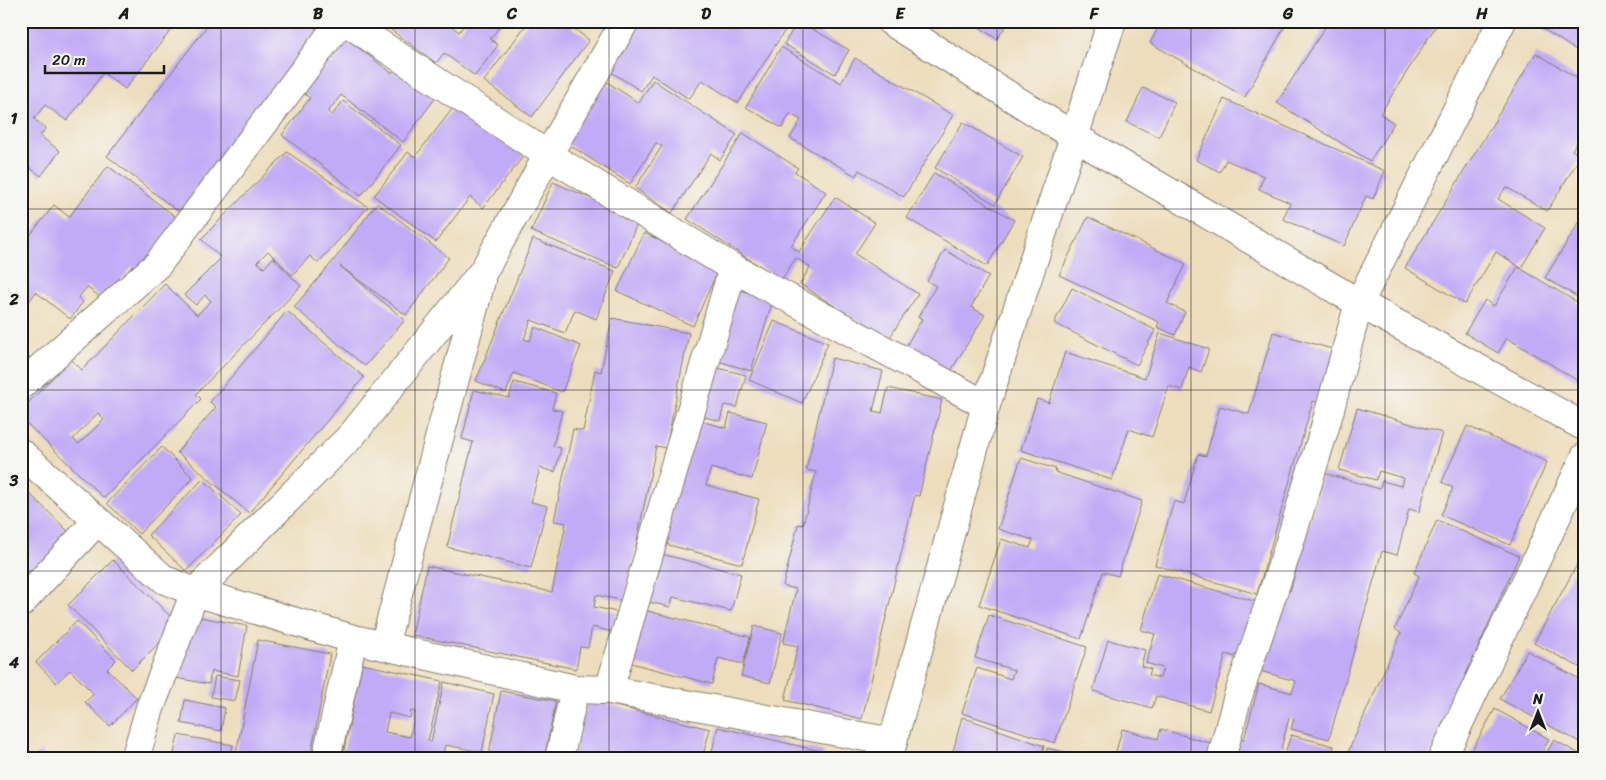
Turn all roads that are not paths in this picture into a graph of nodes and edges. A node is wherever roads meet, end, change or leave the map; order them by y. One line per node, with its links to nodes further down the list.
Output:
1 (341, 21): 12 (street)
2 (345, 21): 8 (street)
3 (625, 21): 8 (street)
4 (890, 21): 7 (street)
5 (1112, 21): 7 (street)
6 (1502, 21): 11 (street)
7 (1075, 137): 11 (street); 13 (street)
8 (548, 155): 9 (street); 10 (street)
9 (733, 268): 13 (street); 23 (street)
10 (484, 270): 18 (street); 21 (street)
11 (1359, 303): 14 (street); 28 (street)
12 (21, 385)
13 (986, 405): 24 (street)
14 (1585, 427)
15 (21, 453): 17 (street)
16 (1585, 457): 29 (street)
17 (97, 521): 18 (street); 19 (street)
18 (195, 592): 20 (street); 25 (street)
19 (21, 603)
20 (353, 639): 21 (street); 26 (street)
21 (384, 646): 22 (street)
22 (575, 689): 23 (street); 27 (street)
23 (609, 690): 24 (street)
24 (891, 750)
25 (135, 759)
26 (326, 759)
27 (559, 759)
28 (1221, 759)
29 (1442, 759)

